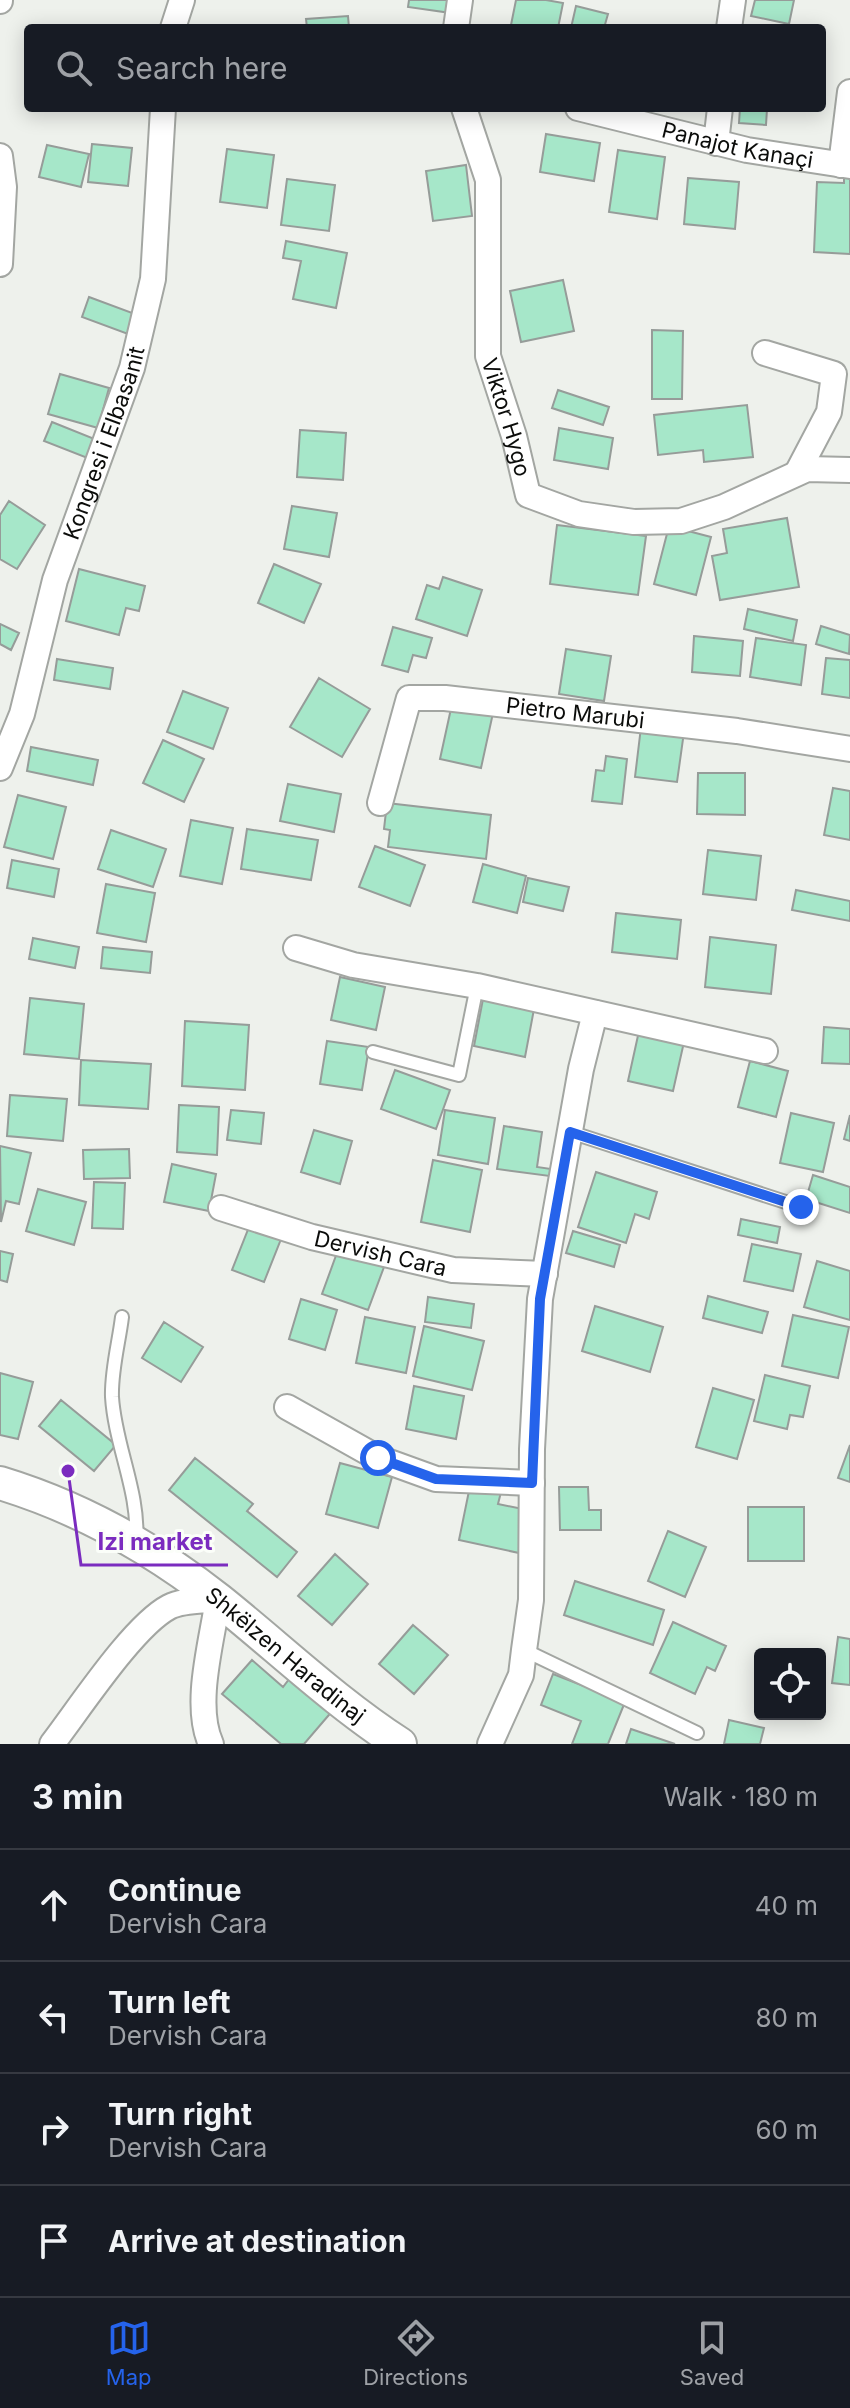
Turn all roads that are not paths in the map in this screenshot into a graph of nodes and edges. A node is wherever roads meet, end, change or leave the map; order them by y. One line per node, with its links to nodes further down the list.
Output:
1 (182, 0): 4 (street)
2 (460, 0): 5 (street)
3 (733, 0): 6 (street)
4 (174, 24)
5 (457, 24)
6 (730, 24)
7 (850, 92): 14 (street)
8 (163, 112): 21 (street, Kongresi i Elbasanit)
9 (465, 112): 19 (street, Viktor Hygo)
10 (594, 112): 12 (street, Panajot Kanaçi)
11 (720, 112): 12 (street)
12 (716, 143): 14 (street, Panajot Kanaçi)
13 (0, 157): 15 (street)
14 (845, 166)
15 (2, 187): 16 (street)
16 (0, 264)
17 (765, 353): 19 (street)
18 (850, 470): 19 (street, Viktor Hygo)
19 (797, 473)
20 (850, 749): 22 (street, Pietro Marubi)
21 (0, 768)
22 (380, 803)
23 (296, 948): 24 (street)
24 (477, 986): 25 (street); 27 (lane)
25 (595, 1013): 26 (street); 28 (street)
26 (765, 1051)
27 (373, 1052)
28 (570, 1132): 29 (lane); 31 (street)
29 (801, 1207)
30 (221, 1208): 31 (street, Dervish Cara)
31 (545, 1274): 35 (street)
32 (122, 1317): 36 (lane)
33 (287, 1407): 35 (street)
34 (0, 1483): 36 (street, Shkëlzen Haradinaj)
35 (532, 1483): 38 (street)
36 (136, 1543): 37 (street, Shkëlzen Haradinaj)
37 (218, 1599): 40 (street); 41 (street); 42 (street, Shkëlzen Haradinaj)
38 (524, 1650): 39 (lane); 43 (street)
39 (697, 1733)
40 (52, 1744)
41 (211, 1744)
42 (400, 1744)
43 (490, 1744)

